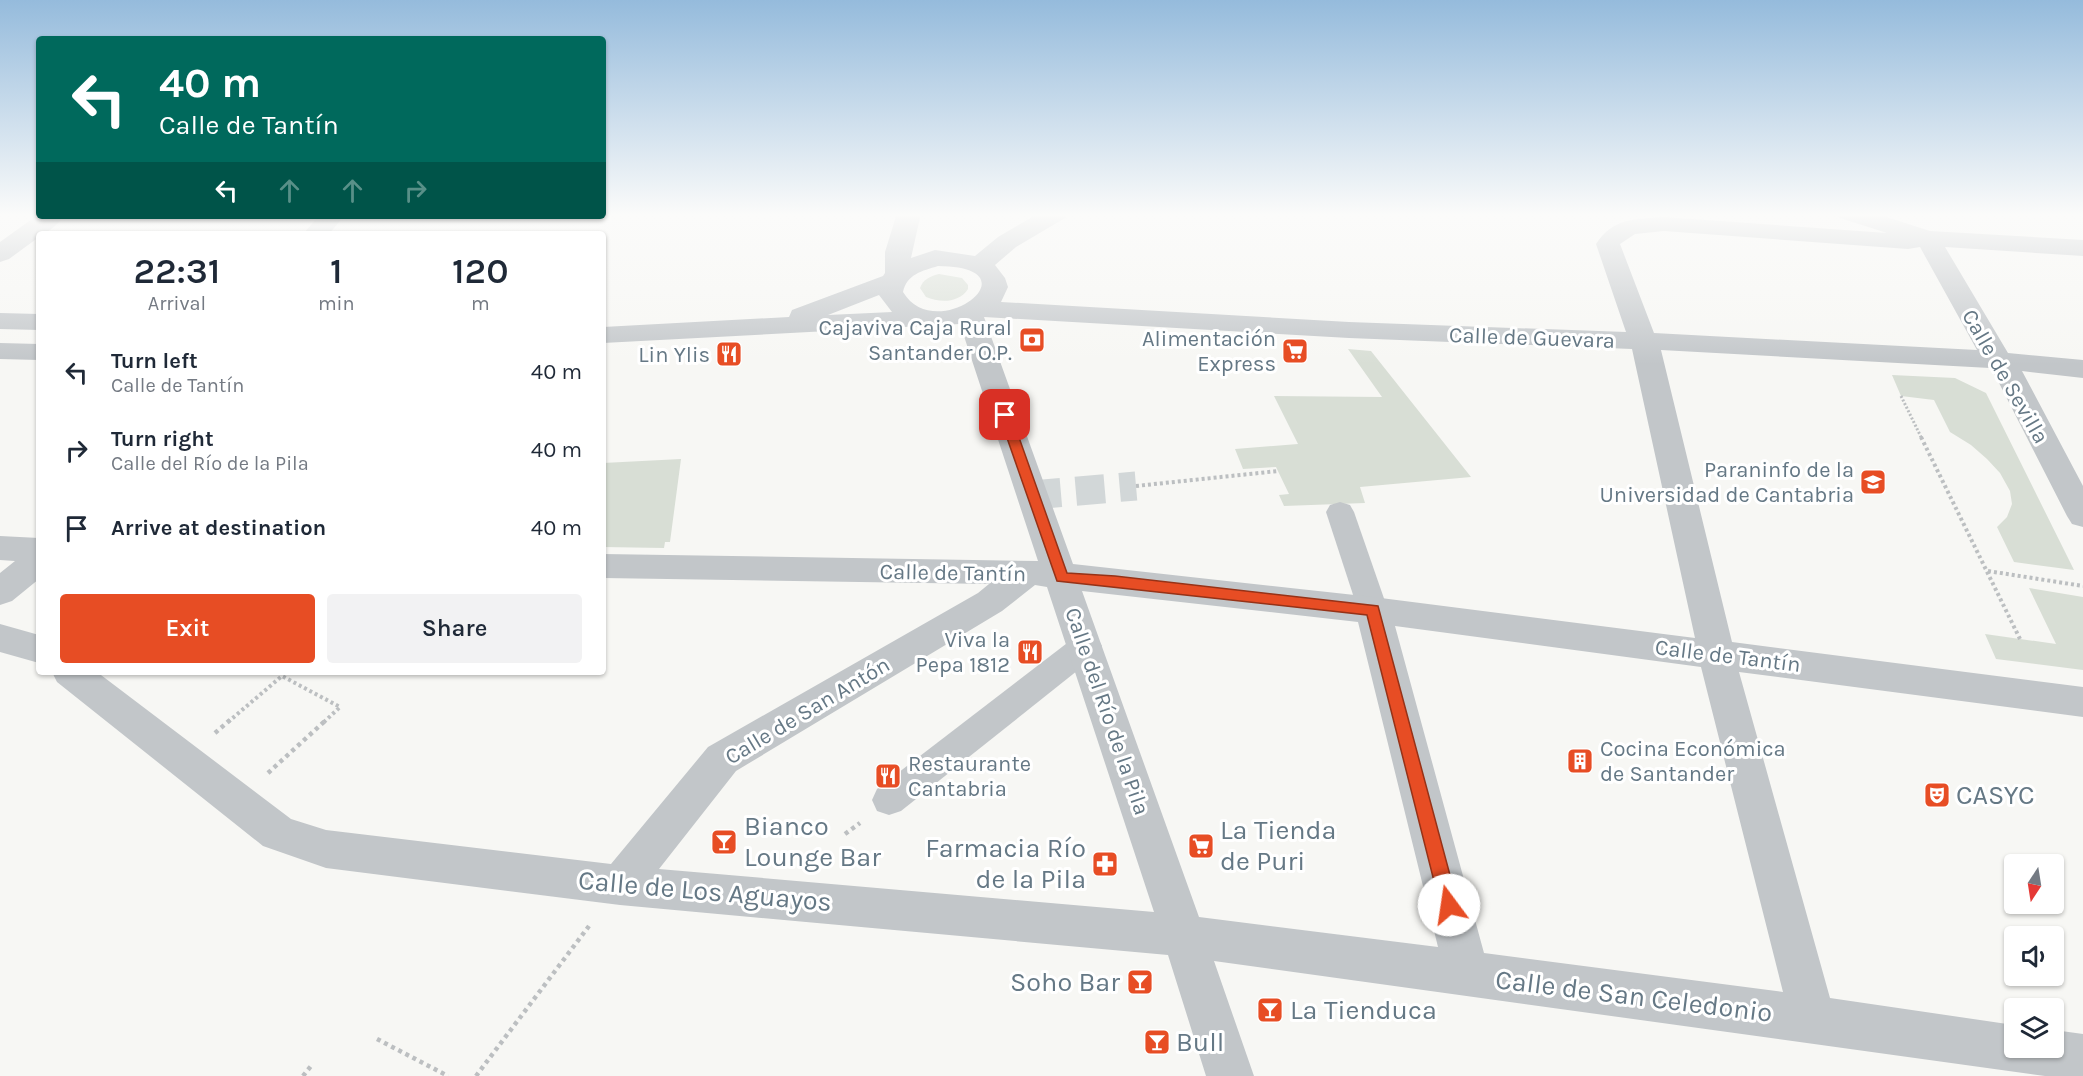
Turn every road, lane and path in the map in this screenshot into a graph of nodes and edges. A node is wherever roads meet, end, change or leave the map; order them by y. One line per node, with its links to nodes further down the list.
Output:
1 (897, 263): 7 (street)
2 (917, 263): 7 (street)
3 (973, 263): 6 (street)
4 (1615, 263): 14 (street)
5 (1942, 263): 17 (street, Calle de Sevilla)
6 (979, 265): 8 (street)
7 (895, 277): 9 (street); 12 (street)
8 (975, 311): 9 (street); 14 (street, Calle de Guevara); 29 (street, Calle del Río de la Pila)
9 (932, 318): 12 (street)
10 (0, 321): 11 (street)
11 (36, 322)
12 (780, 325): 13 (street)
13 (606, 336)
14 (1645, 341): 17 (street, Calle de Guevara); 37 (street)
15 (0, 351): 16 (street)
16 (36, 352)
17 (1999, 360): 18 (street, Calle de Guevara); 23 (street, Calle de Sevilla)
18 (2083, 369)
19 (1901, 396): 28 (path)
20 (1278, 471): 21 (path)
21 (1136, 486)
22 (1340, 512): 32 (street)
23 (2083, 516)
24 (0, 548): 25 (street)
25 (36, 550)
26 (36, 562): 31 (street)
27 (606, 566): 29 (street, Calle de Tantín)
28 (1988, 571): 30 (path); 34 (path)
29 (1045, 575): 32 (street, Calle de Tantín); 35 (street, Calle del Río de la Pila); 43 (street, Calle de San Antón)
30 (2083, 586)
31 (0, 592)
32 (1373, 610): 37 (street, Calle de Tantín); 46 (street)
33 (0, 638): 36 (street)
34 (2020, 639)
35 (1086, 646): 41 (street); 45 (street, Calle del Río de la Pila)
36 (36, 648)
37 (1716, 654): 39 (street, Calle de Tantín); 47 (street)
38 (73, 675): 40 (street, Calle de Los Aguayos)
39 (2083, 702)
40 (183, 760): 42 (street, Calle de Los Aguayos); 42 (path)
41 (889, 800)
42 (237, 802): 43 (street, Calle de Los Aguayos)
43 (620, 885): 45 (street, Calle de Los Aguayos)
44 (592, 921): 53 (path)
45 (1186, 936): 46 (street, Calle de San Celedonio); 54 (street, Calle del Río de la Pila)
46 (1467, 975): 47 (street, Calle de San Celedonio)
47 (1813, 1019): 49 (street, Calle de San Celedonio)
48 (377, 1040): 52 (path)
49 (2083, 1058)
50 (312, 1066): 51 (path)
51 (303, 1076)
52 (448, 1076)
53 (476, 1076)
54 (1230, 1076)

